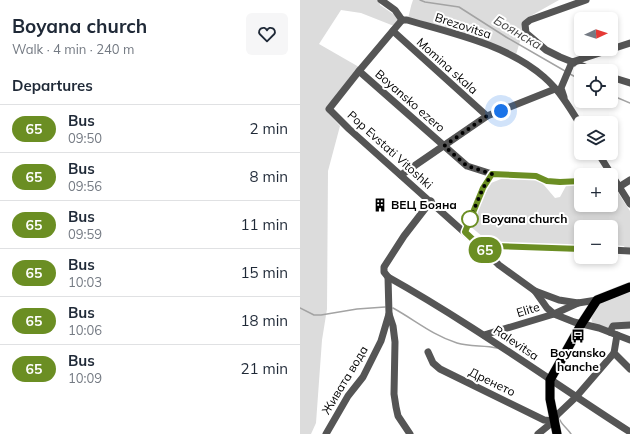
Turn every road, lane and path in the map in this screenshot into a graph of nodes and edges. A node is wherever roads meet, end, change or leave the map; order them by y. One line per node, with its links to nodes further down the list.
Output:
1 (381, 0): 3 (street)
2 (586, 0): 6 (street)
3 (402, 20): 4 (street); 11 (street, Brezovitsa)
4 (393, 31): 8 (street); 13 (street, Momina skala)
5 (630, 43): 6 (street)
6 (572, 62): 7 (street); 12 (street)
7 (577, 64)
8 (359, 71): 15 (street, Boyansko ezero); 17 (street, Pop Evstati Vitoshki)
9 (618, 79): 10 (street)
10 (630, 83)
11 (555, 89): 12 (street, Brezovitsa); 13 (street)
12 (565, 100): 14 (street, Brezovitsa)
13 (487, 116): 15 (street)
14 (575, 116)
15 (444, 146): 16 (street, Boyansko ezero); 17 (street)
16 (492, 174): 19 (street, Boyansko ezero); 23 (street)
17 (401, 175): 21 (street, Pop Evstati Vitoshki)
18 (630, 180): 20 (street)
19 (574, 181)
20 (619, 186): 22 (street)
21 (431, 202): 23 (street, Pop Evstati Vitoshki); 28 (street)
22 (630, 204)
23 (465, 232): 25 (street, Pop Evstati Vitoshki)
24 (574, 249): 25 (street)
25 (484, 250): 30 (street, Pop Evstati Vitoshki)
26 (618, 250): 27 (street)
27 (630, 251)
28 (388, 277): 33 (street); 38 (street, Ralevitsa)
29 (630, 287): 31 (main road)
30 (535, 291): 32 (street); 34 (street, Pop Evstati Vitoshki)
31 (597, 300): 32 (street); 35 (main road)
32 (578, 303): 34 (street, Elite)
33 (389, 314): 48 (street, Живата вода); 49 (street)
34 (554, 314): 35 (street, Pop Evstati Vitoshki); 38 (street, Elite)
35 (582, 323): 37 (street, Pop Evstati Vitoshki); 44 (main road)
36 (630, 325): 37 (street)
37 (610, 332): 39 (street, Pop Evstati Vitoshki)
38 (484, 335): 44 (street, Ralevitsa)
39 (617, 335): 40 (street, Pop Evstati Vitoshki); 42 (street)
40 (630, 340)
41 (428, 352): 46 (street, Дренето)
42 (614, 353): 43 (street); 45 (street)
43 (630, 369)
44 (550, 380): 45 (street, Ralevitsa); 46 (main road)
45 (576, 397): 46 (street); 47 (street, Ralevitsa)
46 (554, 421): 50 (street); 51 (main road)
47 (630, 432)
48 (326, 434)
49 (410, 434)
50 (538, 434)
51 (557, 434)

